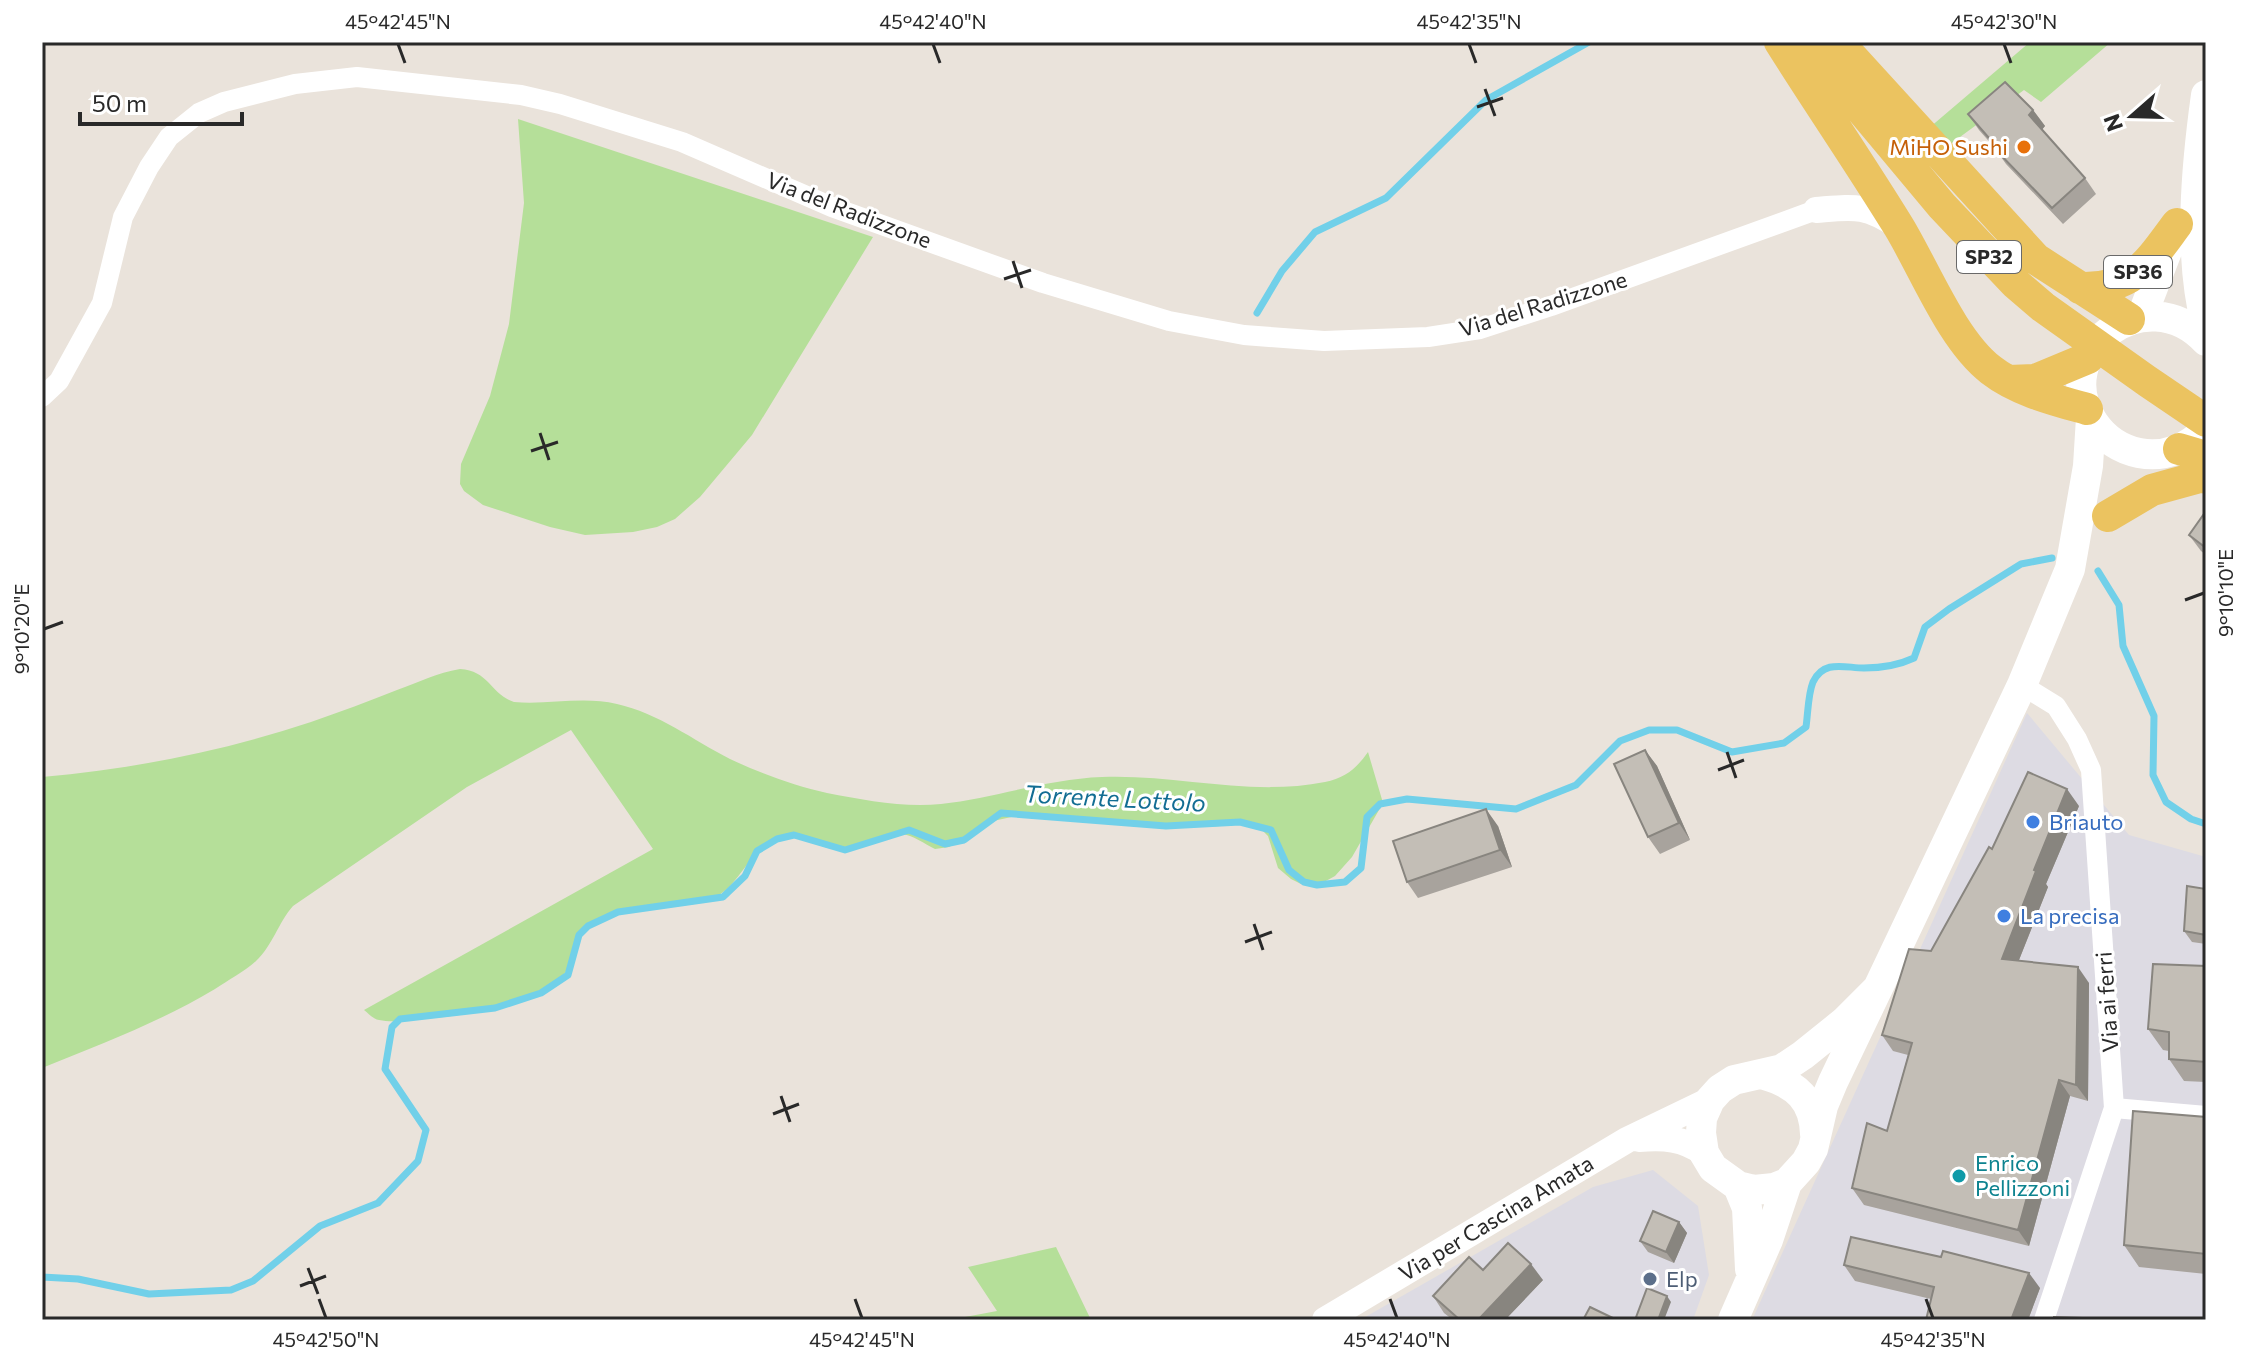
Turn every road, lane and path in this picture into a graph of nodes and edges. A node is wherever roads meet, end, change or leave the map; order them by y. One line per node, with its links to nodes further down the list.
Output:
1 (1780, 42): 5 (main road)
2 (1818, 45): 9 (main road); 17 (main road, SP32)
3 (2206, 95): 4 (main road, SP36)
4 (2196, 167): 7 (main road, SP36); 11 (main road)
5 (1867, 178): 6 (street); 8 (main road)
6 (1816, 210): 8 (street); 15 (street, Via del Radizzone)
7 (2177, 224): 9 (main road, SP36); 10 (main road, SP36)
8 (1898, 226): 14 (main road)
9 (2080, 288): 10 (main road)
10 (2135, 318): 12 (main road); 13 (main road)
11 (2206, 325)
12 (2206, 341)
13 (2088, 358): 14 (main road); 16 (main road)
14 (2009, 381): 16 (main road)
15 (42, 397)
16 (2089, 414): 19 (main road); 22 (main road)
17 (2206, 421)
18 (2206, 429): 19 (main road)
19 (2185, 453): 21 (main road)
20 (2206, 478): 21 (main road)
21 (2108, 516): 22 (main road)
22 (2070, 569): 23 (main road)
23 (2022, 685): 24 (main road); 27 (street, Via ai ferri)
24 (1878, 988): 25 (main road); 29 (main road)
25 (1765, 1075): 26 (main road); 29 (main road)
26 (1710, 1100): 30 (street, Via per Cascina Amata); 31 (main road)
27 (2114, 1108): 28 (street); 37 (street, Via ai ferri)
28 (2206, 1116)
29 (1815, 1134): 32 (main road)
30 (1627, 1140): 31 (street, Via per Cascina Amata); 35 (street, Via per Cascina Amata)
31 (1704, 1153): 33 (main road)
32 (1787, 1183): 33 (main road); 34 (main road)
33 (1738, 1186): 34 (main road)
34 (1751, 1283): 36 (main road)
35 (1325, 1320)
36 (1733, 1320)
37 (2044, 1320)

